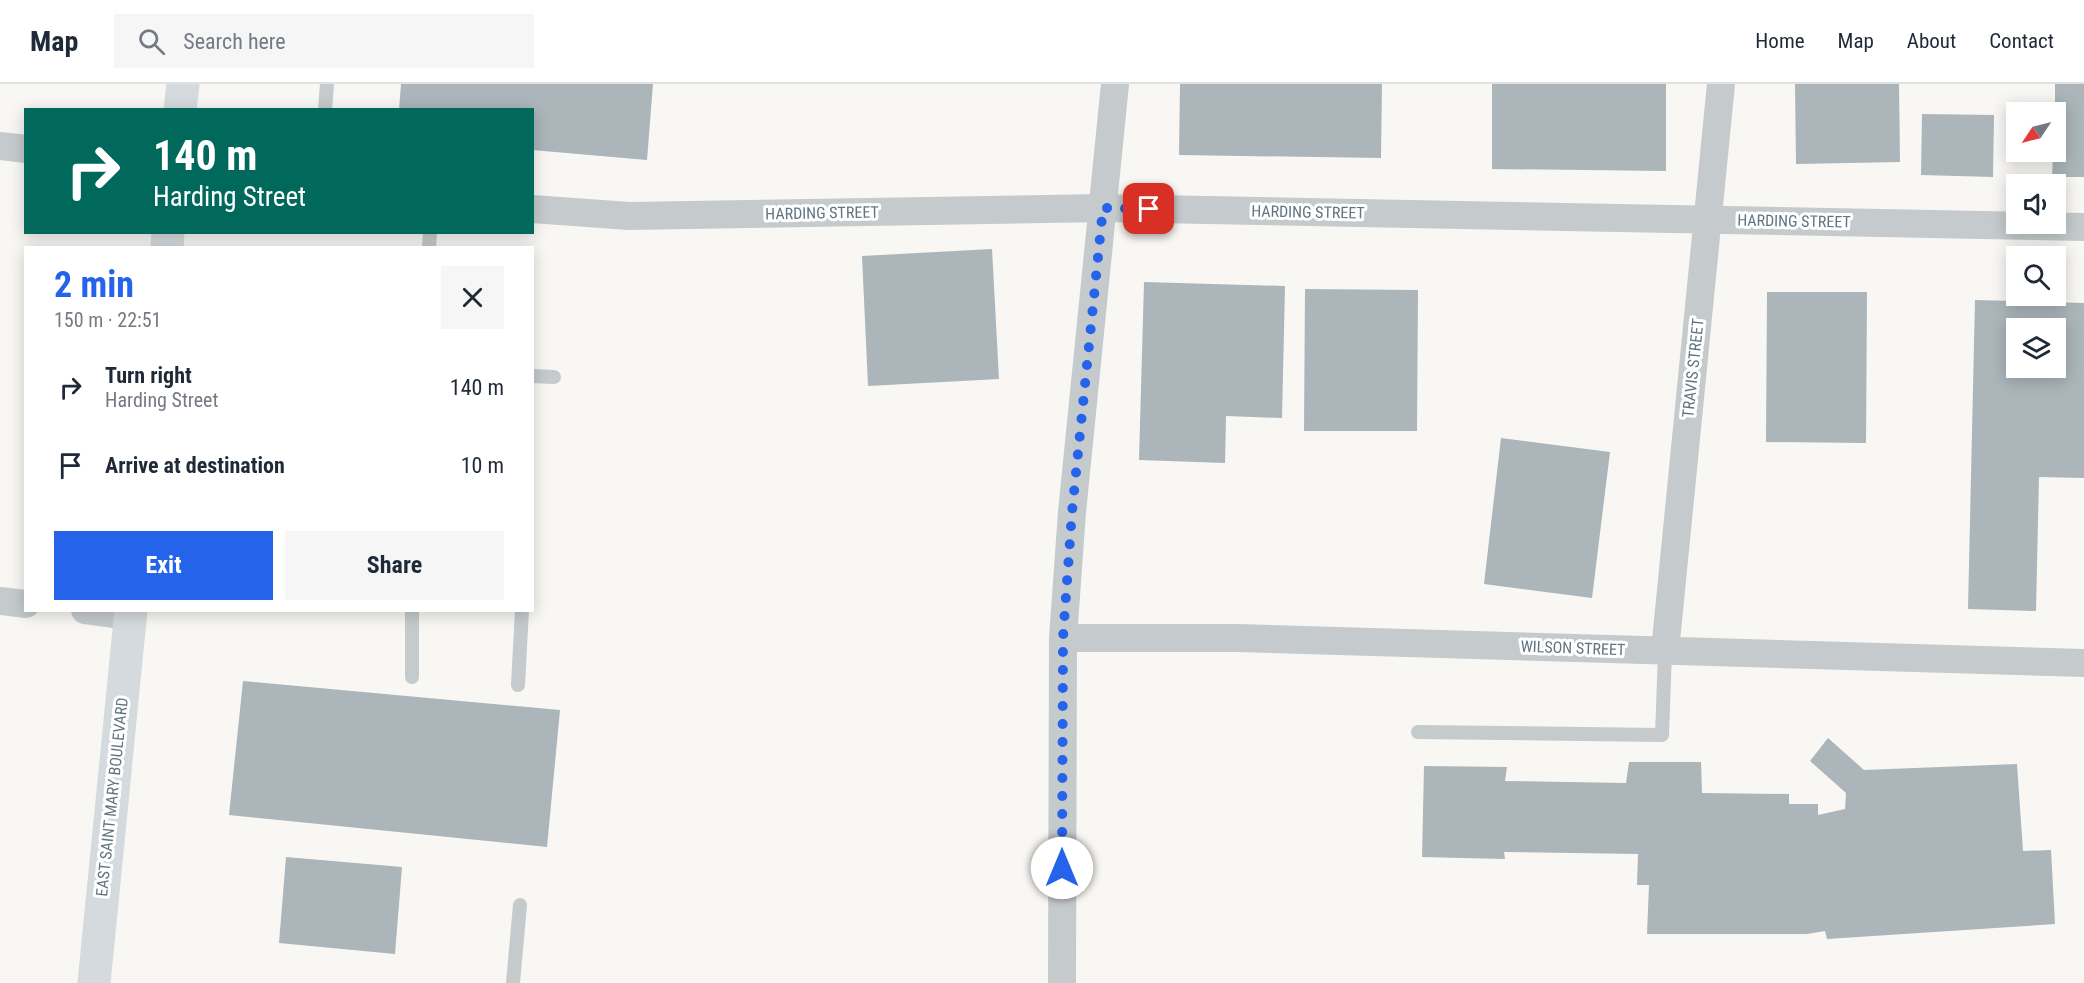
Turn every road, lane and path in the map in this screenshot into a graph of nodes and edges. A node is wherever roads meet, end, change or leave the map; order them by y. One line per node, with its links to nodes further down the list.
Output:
1 (183, 84): 5 (street)
2 (327, 84): 6 (lane)
3 (1115, 84): 9 (street)
4 (1721, 84): 11 (street, TRAVIS STREET)
5 (180, 108)
6 (325, 108)
7 (0, 147): 8 (street)
8 (24, 149)
9 (1103, 208): 10 (street, HARDING STREET); 11 (street, HARDING STREET); 21 (street)
10 (534, 209)
11 (1708, 219): 12 (street, HARDING STREET); 22 (street, TRAVIS STREET)
12 (2084, 227)
13 (534, 376): 14 (lane)
14 (554, 377)
15 (0, 601): 16 (street)
16 (24, 604)
17 (116, 612): 20 (street)
18 (412, 612): 24 (lane)
19 (522, 612): 25 (lane)
20 (131, 613): 28 (street, EAST SAINT MARY BOULEVARD)
21 (1063, 638): 22 (street, WILSON STREET); 30 (street)
22 (1665, 651): 23 (street, WILSON STREET); 26 (lane)
23 (2084, 663)
24 (411, 677)
25 (518, 685)
26 (1418, 732)
27 (520, 905): 29 (lane)
28 (94, 983)
29 (513, 983)
30 (1062, 983)

